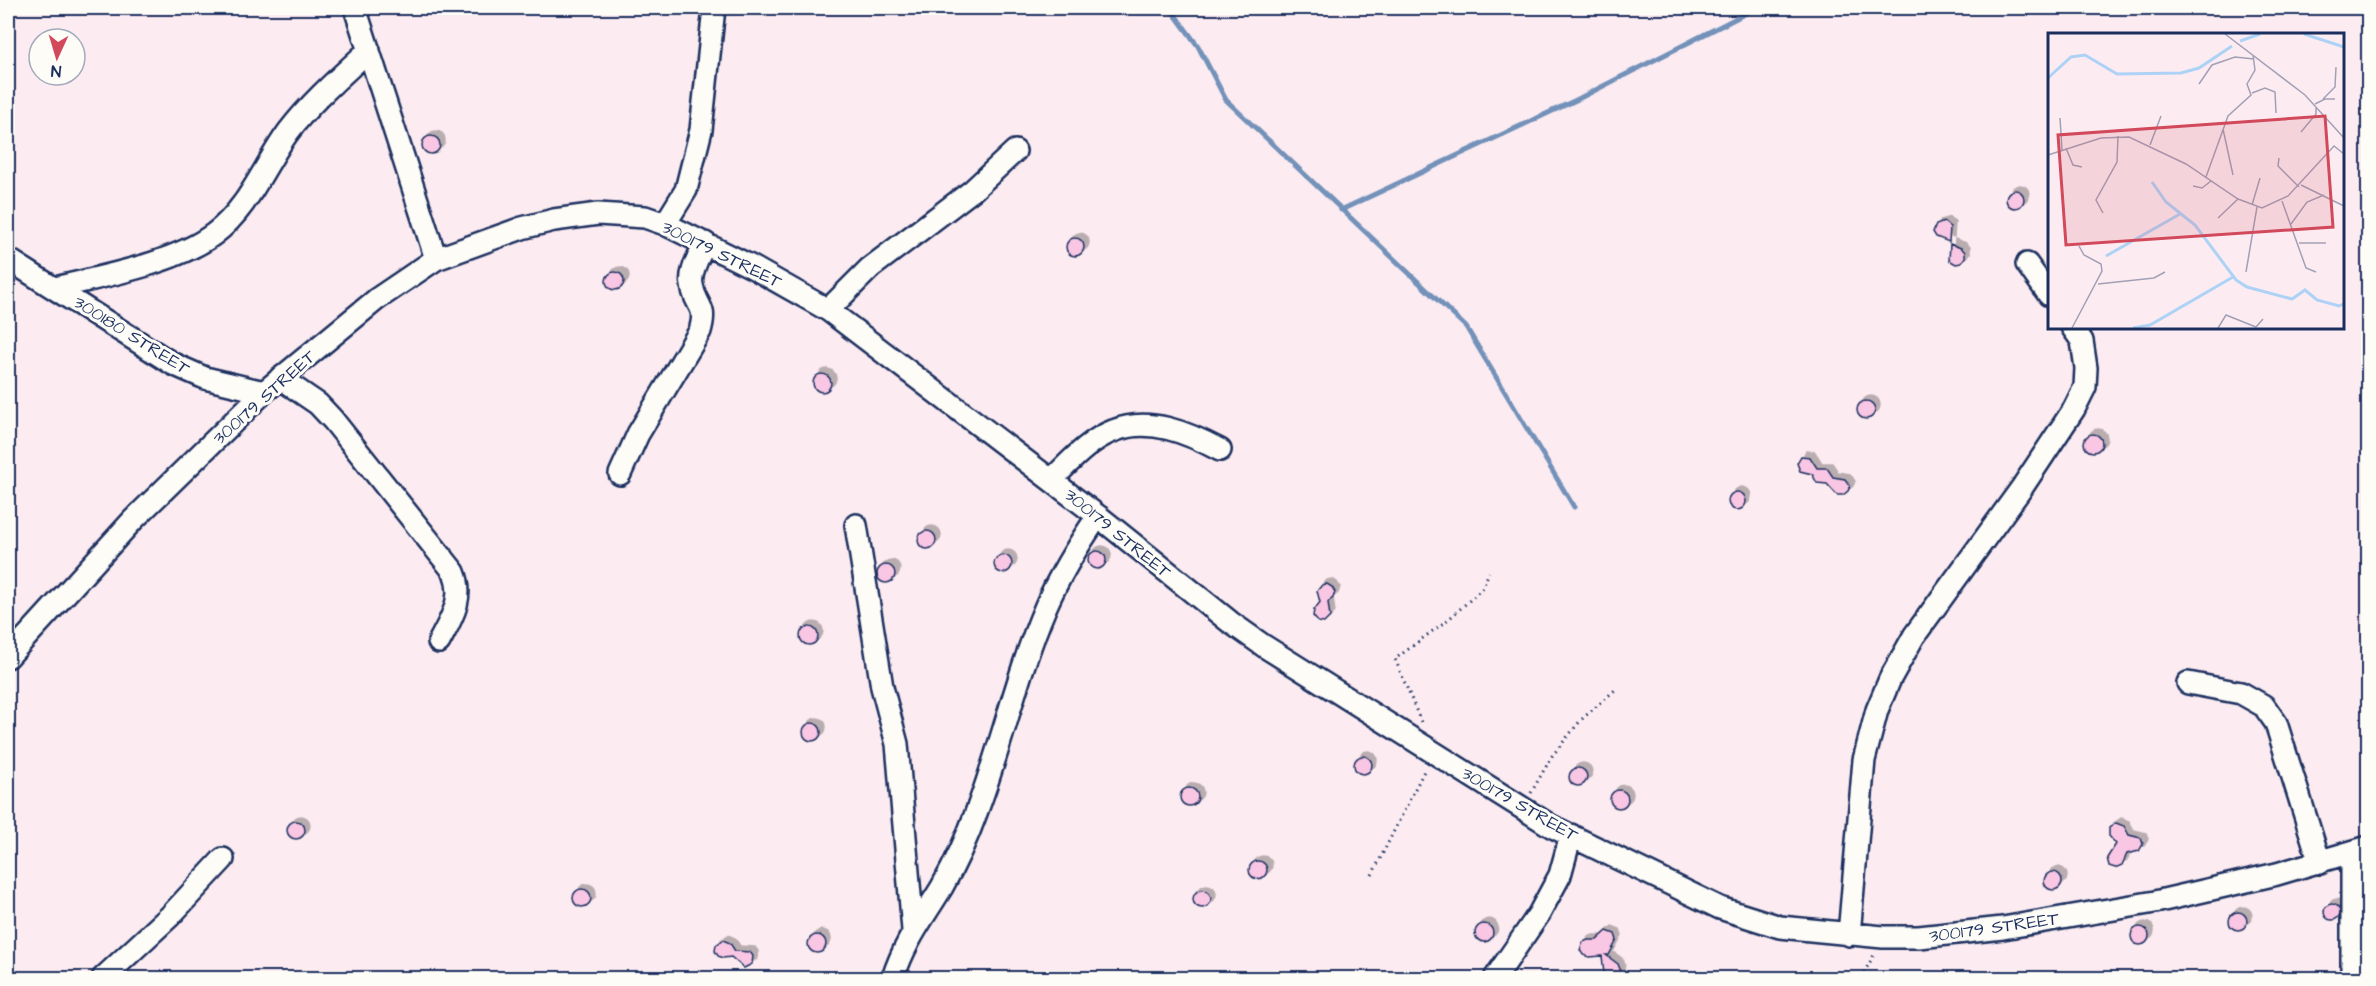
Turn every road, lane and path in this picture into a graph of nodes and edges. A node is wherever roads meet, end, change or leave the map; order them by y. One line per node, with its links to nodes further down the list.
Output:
1 (356, 8): 3 (street)
2 (714, 8): 5 (street)
3 (369, 50): 8 (street); 10 (street)
4 (1015, 152): 12 (street)
5 (665, 224): 6 (street, 300179 STREET); 8 (street, 300179 STREET)
6 (705, 243): 12 (street, 300179 STREET); 16 (street)
7 (8, 259): 10 (street, 300180 STREET)
8 (436, 259): 14 (street, 300179 STREET)
9 (2027, 264): 11 (street)
10 (55, 288): 14 (street, 300180 STREET)
11 (2048, 294)
12 (828, 310): 17 (street, 300179 STREET)
13 (2073, 328): 33 (street)
14 (272, 385): 21 (street, 300180 STREET); 22 (street, 300179 STREET)
15 (1220, 450): 17 (street)
16 (620, 474)
17 (1051, 480): 18 (street, 300179 STREET)
18 (1098, 516): 25 (street, 300179 STREET); 32 (street)
19 (856, 525): 32 (street)
20 (1489, 572): 25 (path)
21 (439, 642)
22 (8, 657)
23 (2188, 683): 30 (street)
24 (1616, 689): 26 (path)
25 (1434, 753): 26 (street, 300179 STREET); 31 (path)
26 (1522, 808): 27 (street, 300179 STREET)
27 (1571, 835): 33 (street, 300179 STREET); 37 (street)
28 (2360, 850): 30 (street, 300179 STREET); 39 (street)
29 (223, 859): 35 (street)
30 (2320, 863): 34 (street, 300179 STREET)
31 (1372, 875)
32 (913, 930): 36 (street)
33 (1849, 935): 34 (street, 300179 STREET)
34 (1883, 937): 38 (path)
35 (103, 978)
36 (893, 978)
37 (1495, 978)
38 (1861, 978)
39 (2352, 978)

